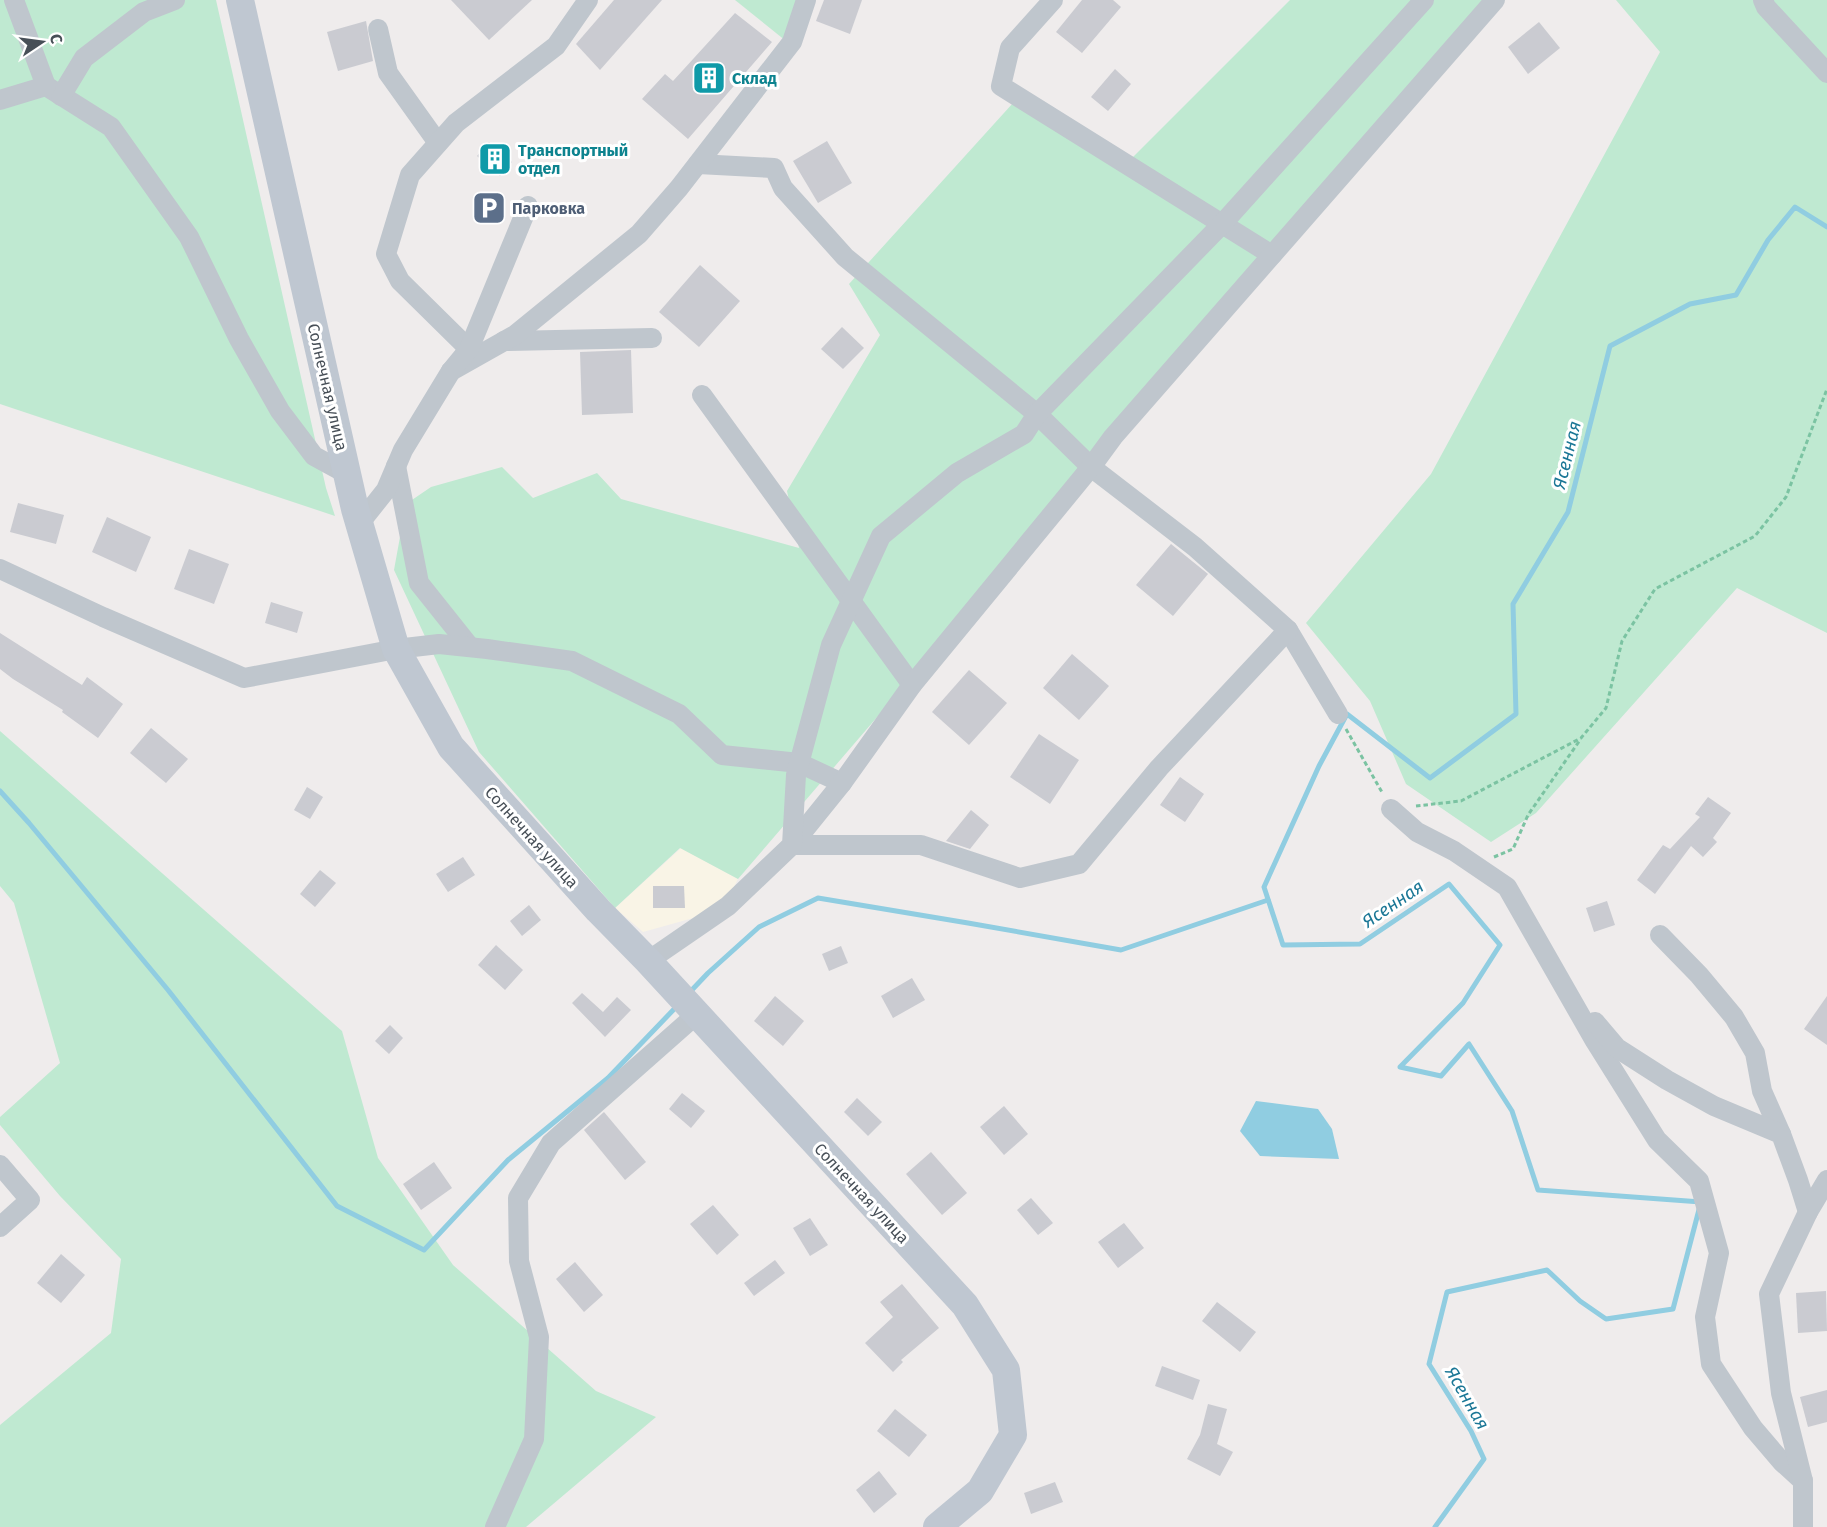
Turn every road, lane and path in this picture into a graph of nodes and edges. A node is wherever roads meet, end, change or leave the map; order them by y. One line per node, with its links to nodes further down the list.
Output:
1 (14, 0): 12 (street)
2 (175, 0): 12 (street)
3 (240, 0): 28 (street, Солнечная улица)
4 (588, 0): 14 (street)
5 (806, 0): 15 (street)
6 (1053, 0): 17 (street)
7 (1424, 0): 17 (street)
8 (1495, 0): 18 (street)
9 (1763, 0): 11 (street)
10 (378, 29): 14 (street)
11 (1827, 73)
12 (53, 91): 13 (street); 28 (street)
13 (0, 100)
14 (438, 143): 21 (street)
15 (698, 164): 20 (street); 25 (street)
16 (528, 206): 21 (street)
17 (1223, 224): 18 (street); 25 (street)
18 (1272, 255): 27 (street)
19 (652, 338): 20 (street)
20 (504, 341): 22 (street)
21 (469, 349): 22 (street)
22 (451, 370): 26 (street)
23 (1827, 389): 38 (path)
24 (702, 395): 31 (street)
25 (1037, 414): 27 (street); 31 (street)
26 (396, 466): 29 (street); 33 (street)
27 (1091, 467): 32 (street); 35 (street)
28 (347, 474): 29 (street, Солнечная улица)
29 (359, 524): 34 (street, Солнечная улица)
30 (0, 569): 34 (street)
31 (851, 602): 35 (street); 39 (street)
32 (1288, 630): 36 (street); 42 (street)
33 (470, 647): 34 (street); 39 (street)
34 (396, 649): 45 (street, Солнечная улица)
35 (912, 685): 40 (street)
36 (1338, 714)
37 (1348, 731): 41 (path)
38 (1581, 738): 41 (path); 43 (path)
39 (799, 764): 40 (street); 42 (street)
40 (842, 783): 42 (street)
41 (1391, 809): 46 (street)
42 (792, 845): 45 (street)
43 (1490, 858)
44 (1660, 935): 48 (street)
45 (648, 961): 47 (street, Солнечная улица)
46 (1562, 983): 48 (street); 53 (street)
47 (697, 1014): 54 (street); 55 (street, Солнечная улица)
48 (1781, 1134): 51 (street)
49 (0, 1165): 52 (street)
50 (1827, 1180): 51 (street)
51 (1808, 1212): 53 (street)
52 (0, 1227)
53 (1803, 1481): 56 (street)
54 (495, 1527)
55 (937, 1527)
56 (1803, 1527)

